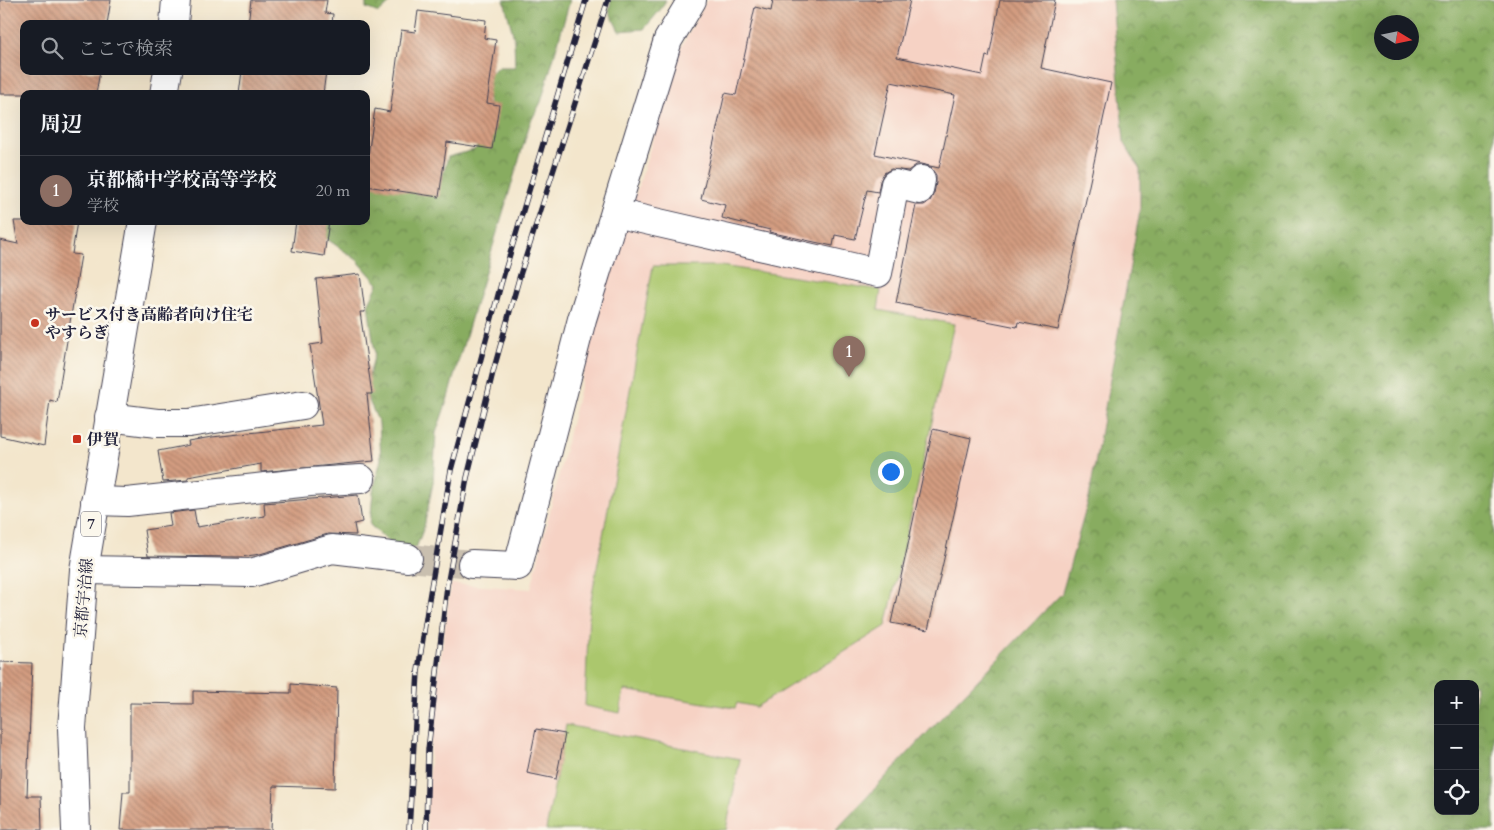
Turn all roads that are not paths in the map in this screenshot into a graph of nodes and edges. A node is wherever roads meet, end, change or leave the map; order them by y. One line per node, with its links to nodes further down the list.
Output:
1 (176, 0): 3 (main road)
2 (692, 0): 7 (main road)
3 (174, 20)
4 (167, 75): 5 (main road)
5 (165, 90)
6 (922, 180): 7 (main road)
7 (615, 213): 14 (main road)
8 (142, 225): 10 (main road, 京都宇治線 / 7)
9 (304, 405): 10 (main road)
10 (110, 417): 12 (main road, 京都宇治線 / 7)
11 (361, 479): 12 (main road)
12 (95, 501): 15 (main road, 京都宇治線 / 7)
13 (408, 558): 15 (main road)
14 (472, 564)
15 (84, 570): 16 (main road, 京都宇治線 / 7)
16 (76, 830)

